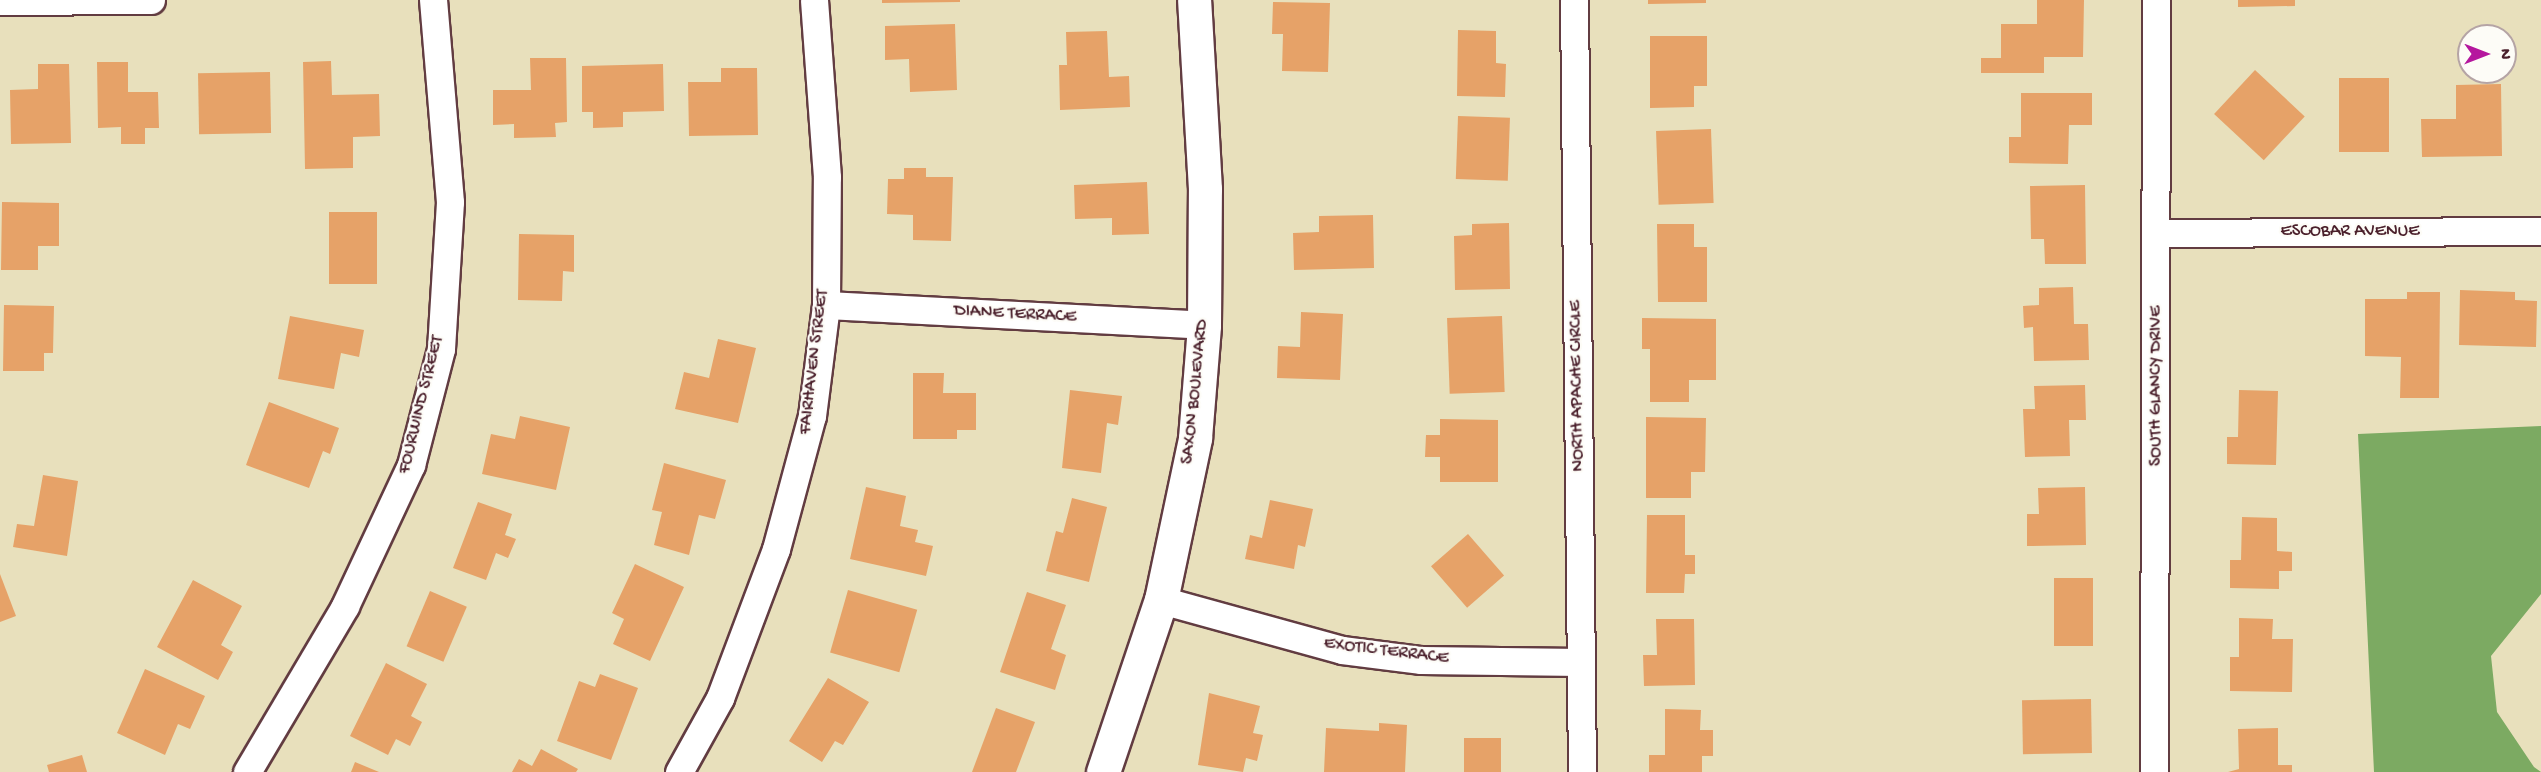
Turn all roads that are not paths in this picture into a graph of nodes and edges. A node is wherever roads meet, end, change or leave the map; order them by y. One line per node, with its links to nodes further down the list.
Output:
1 (151, 0): 7 (street)
2 (433, 0): 14 (street, FOURWIND STREET)
3 (813, 0): 10 (street, FAIRHAVEN STREET)
4 (1194, 0): 11 (main road, SAXON BOULEVARD)
5 (1574, 0): 13 (street, NORTH APACHE CIRCLE)
6 (2156, 0): 9 (street, SOUTH GLANCY DRIVE)
7 (0, 1)
8 (2541, 231): 9 (street, ESCOBAR AVENUE)
9 (2158, 233): 18 (street, SOUTH GLANCY DRIVE)
10 (826, 305): 11 (street, DIANE TERRACE); 15 (street, FAIRHAVEN STREET)
11 (1204, 325): 12 (main road, SAXON BOULEVARD)
12 (1161, 600): 13 (street, EXOTIC TERRACE); 16 (main road, SAXON BOULEVARD)
13 (1581, 662): 17 (street, NORTH APACHE CIRCLE)
14 (247, 772)
15 (679, 772)
16 (1103, 772)
17 (1582, 772)
18 (2154, 772)

